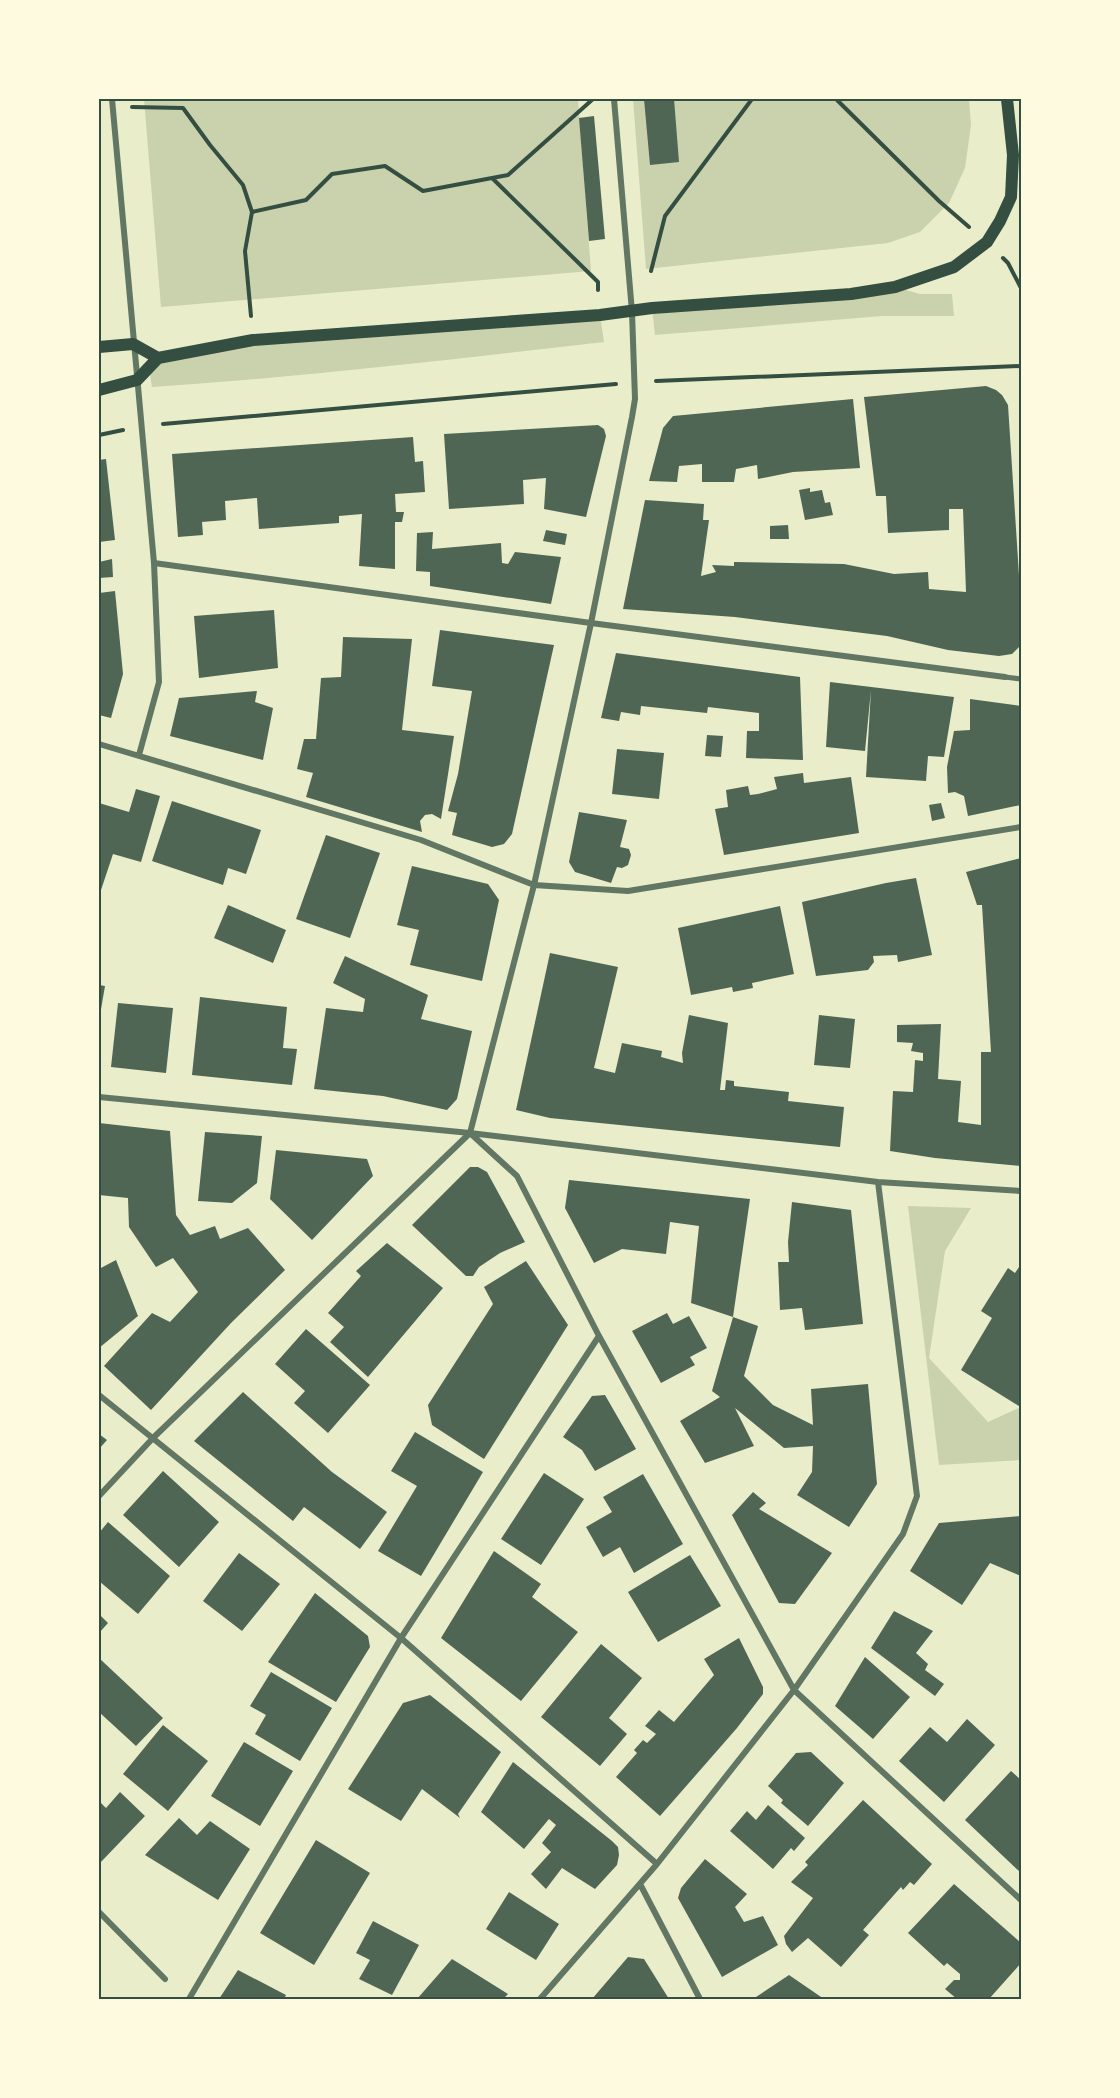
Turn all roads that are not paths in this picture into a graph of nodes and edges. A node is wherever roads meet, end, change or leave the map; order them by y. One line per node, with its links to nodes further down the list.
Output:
1 (112, 99): 5 (street)
2 (614, 99): 4 (street)
3 (1007, 99): 4 (main road)
4 (632, 312): 7 (main road); 11 (street)
5 (133, 344): 6 (main road); 7 (main road); 8 (street)
6 (99, 347)
7 (158, 358): 8 (main road)
8 (138, 380): 9 (main road); 10 (street)
9 (99, 390)
10 (154, 563): 11 (street); 15 (street)
11 (591, 623): 12 (street); 17 (street)
12 (1005, 677): 13 (street)
13 (1021, 679)
14 (99, 744): 15 (street)
15 (139, 755): 17 (street)
16 (1021, 827): 17 (street)
17 (534, 885): 19 (street)
18 (99, 1097): 19 (street)
19 (470, 1133): 20 (street); 22 (street); 24 (street)
20 (878, 1182): 21 (street); 27 (street)
21 (1021, 1191)
22 (599, 1336): 26 (street); 27 (street)
23 (99, 1395): 24 (street)
24 (153, 1438): 25 (street); 26 (street)
25 (99, 1496)
26 (401, 1638): 28 (street); 33 (street)
27 (794, 1690): 28 (street); 30 (street)
28 (657, 1864): 29 (street)
29 (640, 1884): 34 (street); 35 (street)
30 (1021, 1900)
31 (99, 1912): 32 (street)
32 (165, 1979)
33 (189, 1999)
34 (540, 1999)
35 (700, 1999)

